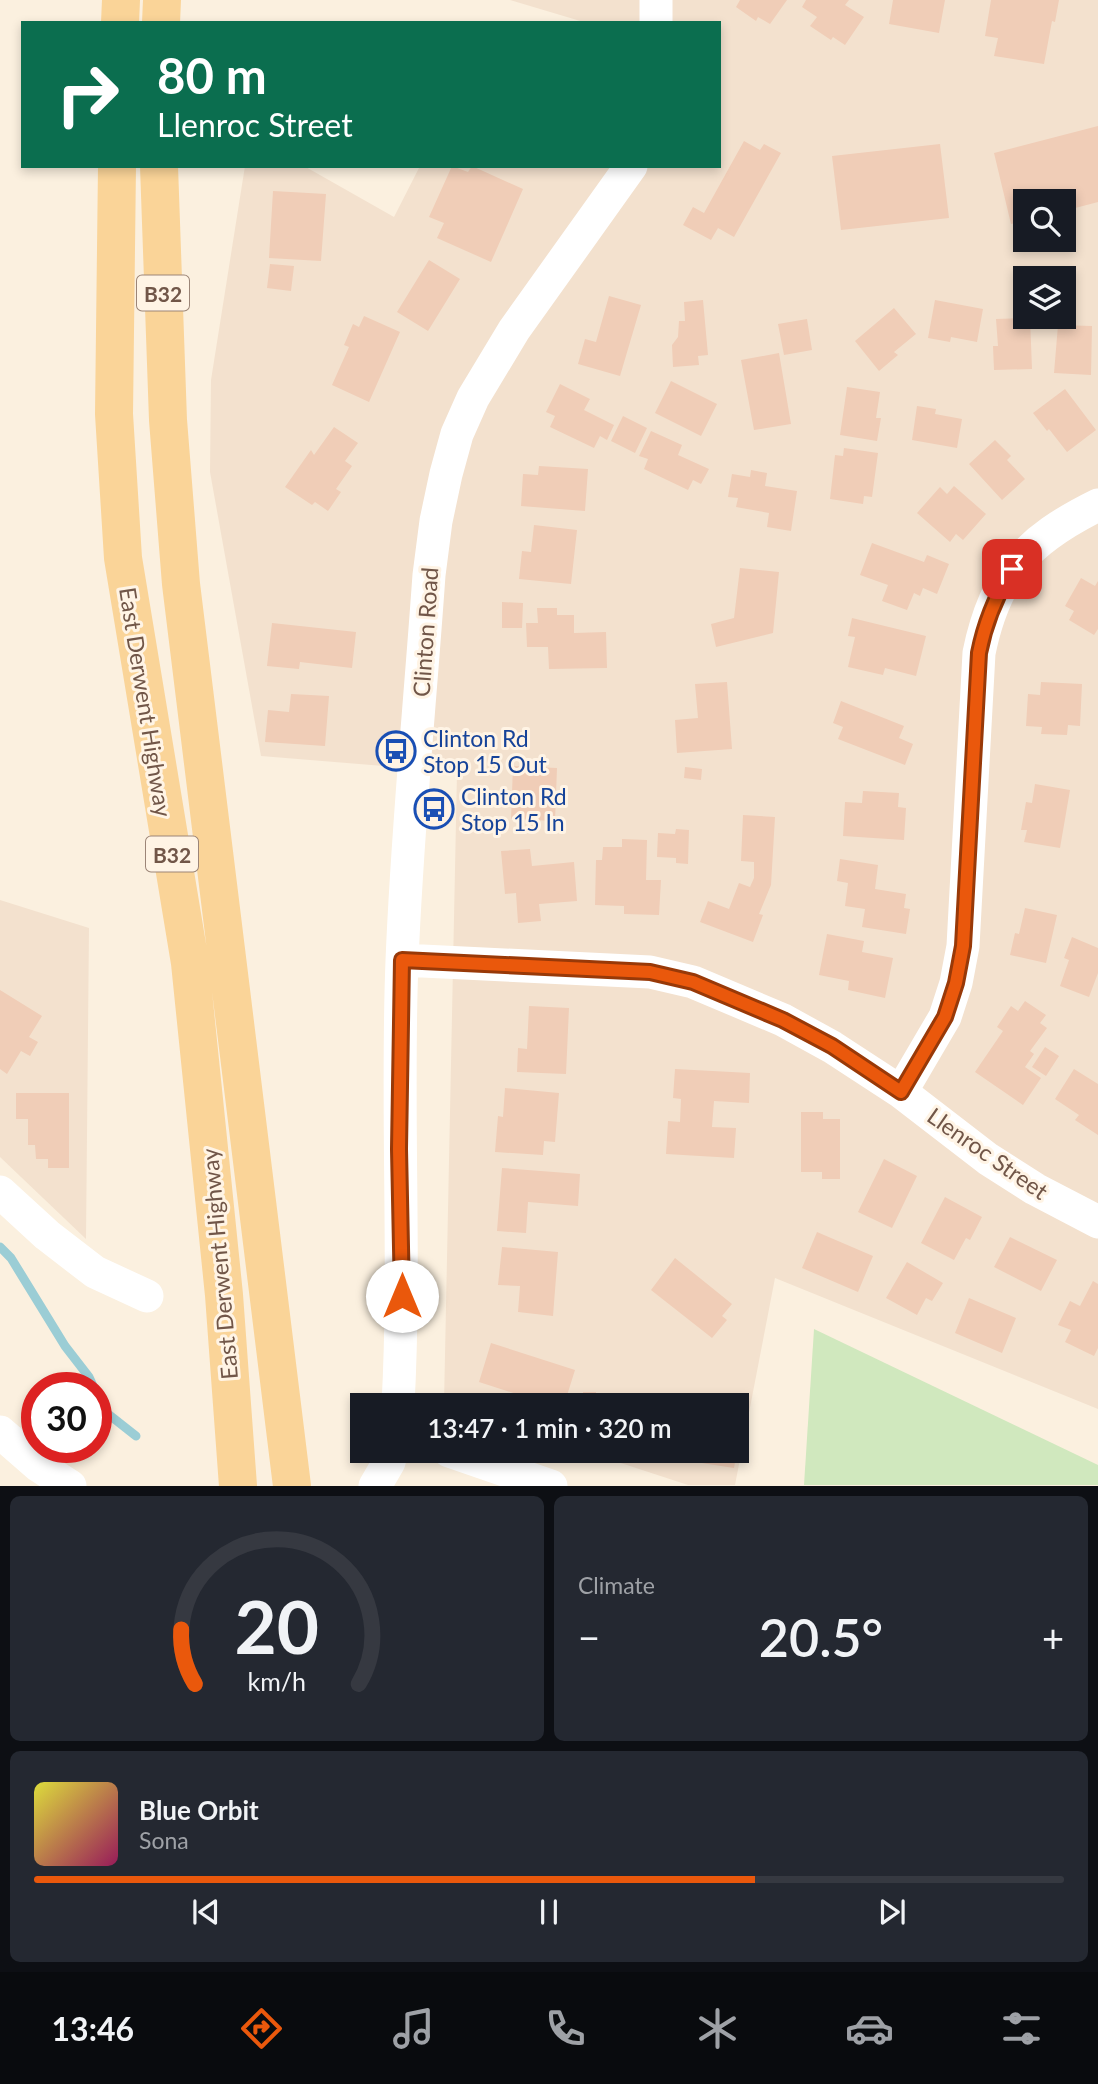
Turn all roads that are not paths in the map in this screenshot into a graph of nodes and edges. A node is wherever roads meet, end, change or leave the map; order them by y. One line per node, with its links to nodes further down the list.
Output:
1 (121, 0): 4 (main road)
2 (162, 0): 5 (main road)
3 (656, 0): 6 (street)
4 (120, 21)
5 (160, 21)
6 (656, 21)
7 (117, 168): 21 (main road, East Derwent Highway / B32)
8 (159, 168): 22 (main road, East Derwent Highway / B32)
9 (630, 168): 11 (street, Clinton Road)
10 (1098, 505): 12 (street)
11 (402, 960): 12 (street, Llenroc Street); 16 (street, Clinton Road)
12 (901, 1092): 14 (street, Llenroc Street)
13 (0, 1192): 15 (street)
14 (1098, 1222)
15 (147, 1296)
16 (399, 1393)
17 (0, 1432): 20 (street)
18 (388, 1463): 23 (street)
19 (484, 1463): 24 (street)
20 (70, 1486)
21 (238, 1486)
22 (292, 1486)
23 (375, 1486)
24 (551, 1486)

